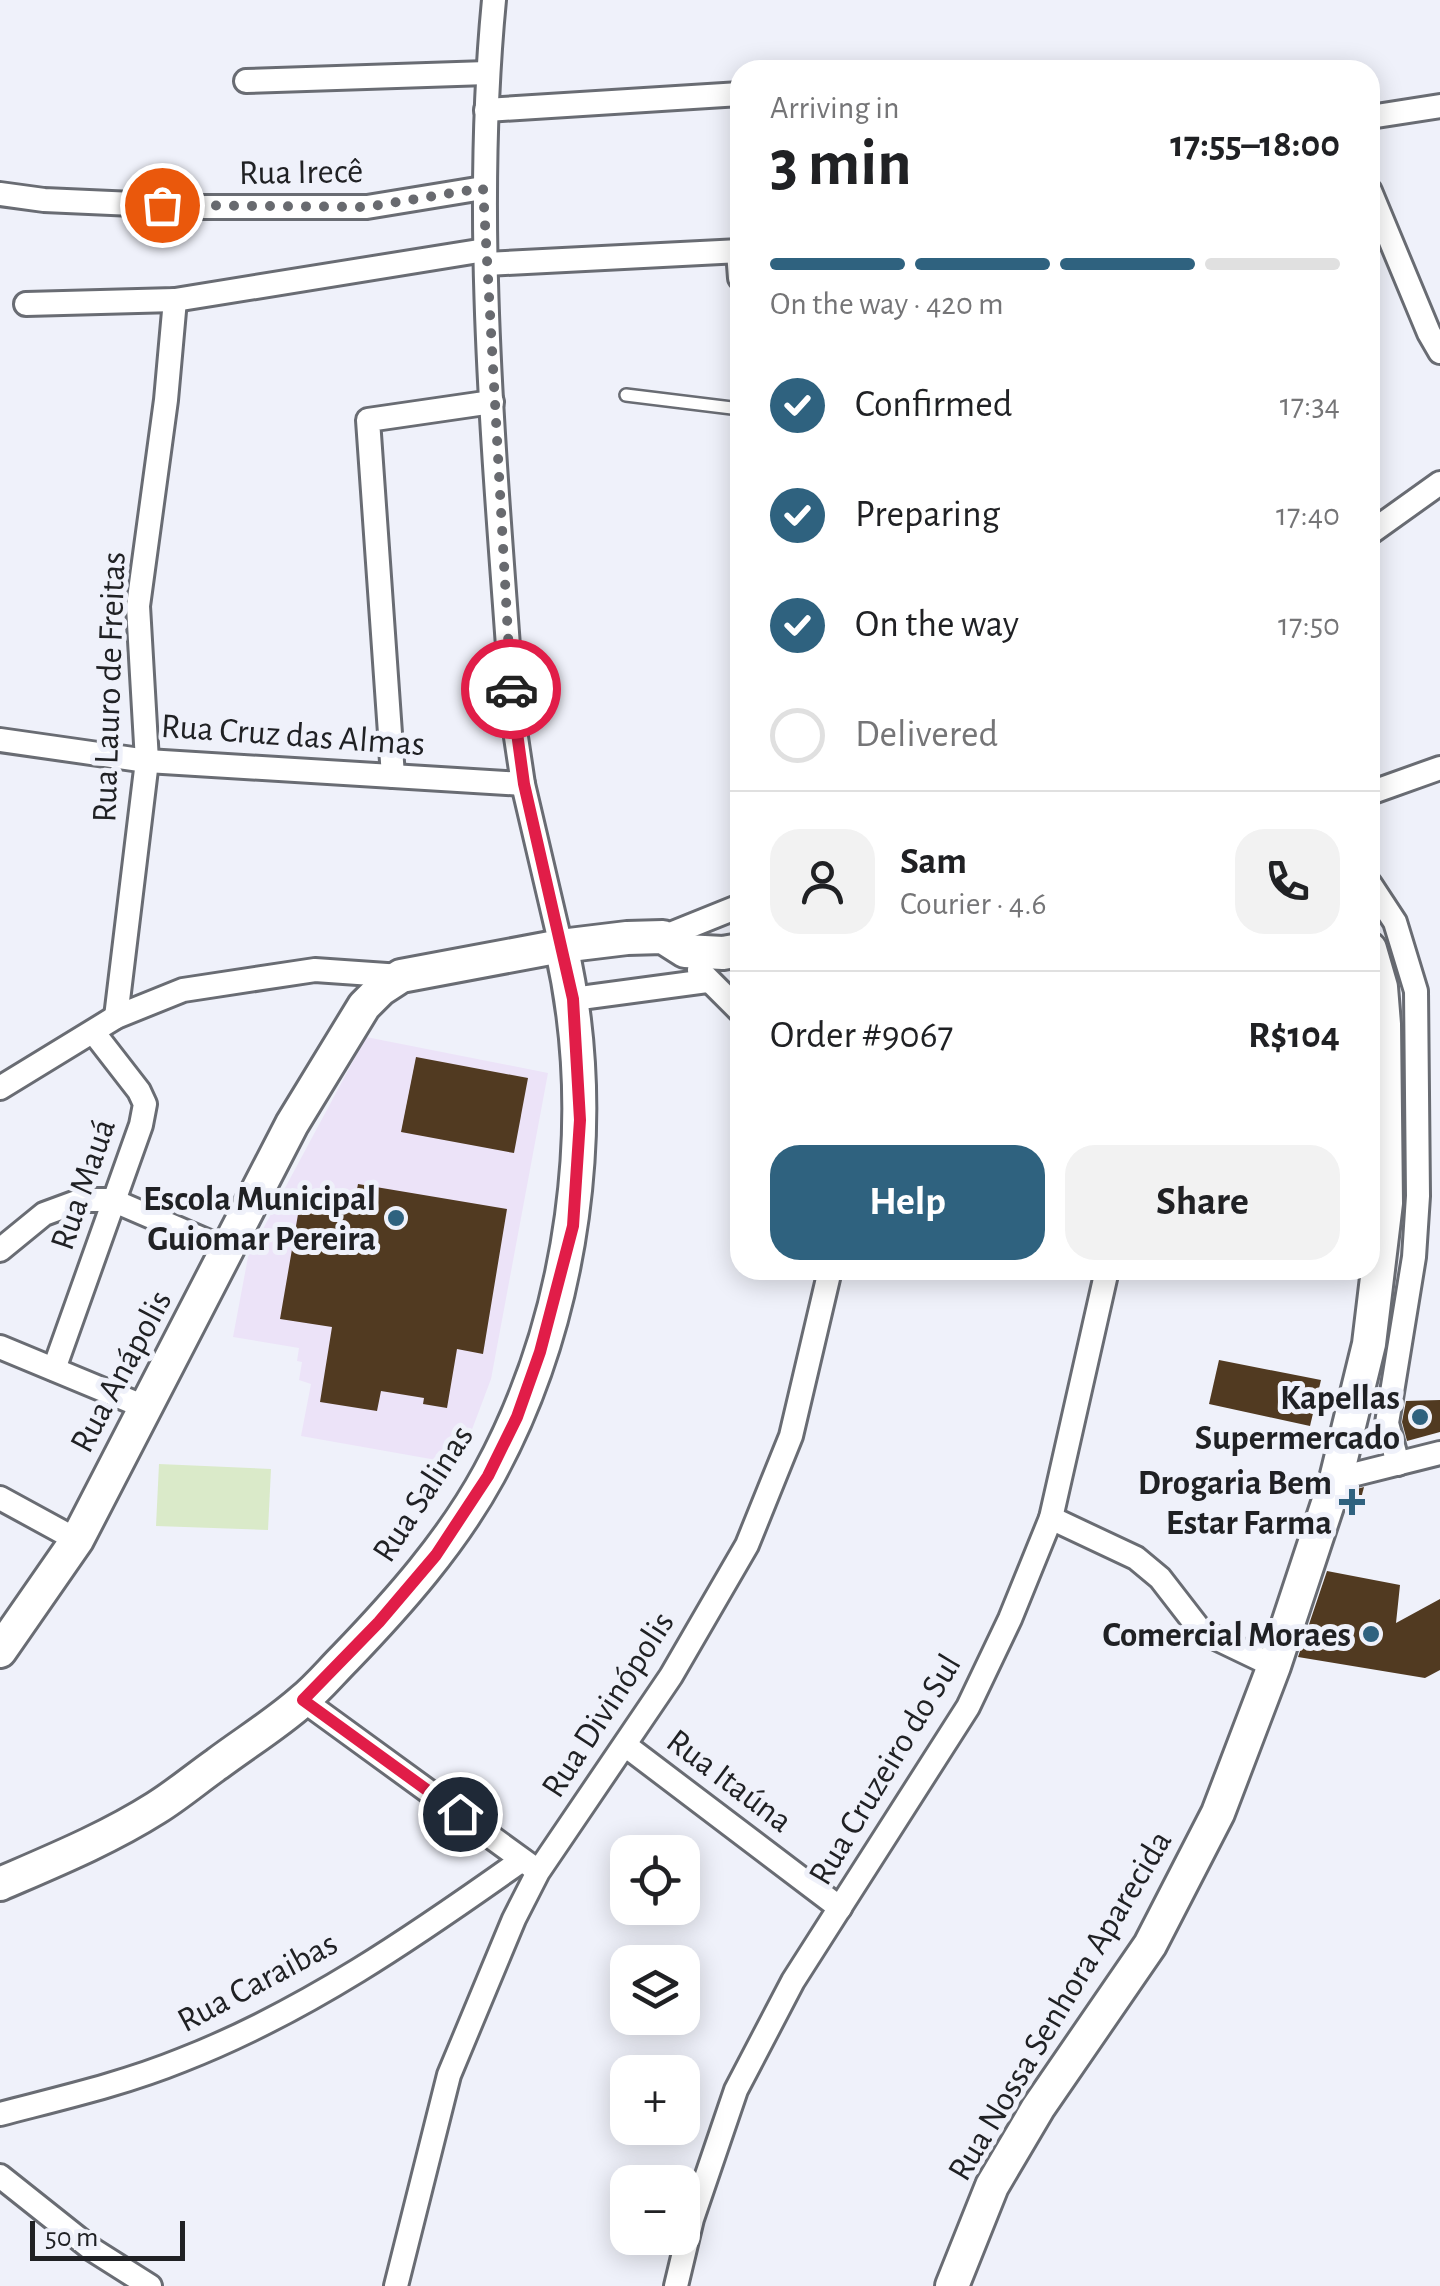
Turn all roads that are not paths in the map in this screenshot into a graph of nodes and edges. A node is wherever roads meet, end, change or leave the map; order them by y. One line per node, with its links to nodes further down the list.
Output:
1 (494, 0): 2 (street)
2 (487, 73): 3 (street); 6 (street)
3 (246, 81)
4 (730, 95): 6 (street)
5 (1440, 106): 7 (street)
6 (486, 110): 8 (street)
7 (1380, 115)
8 (483, 188): 9 (street, Rua Irecê); 12 (street)
9 (0, 194)
10 (1380, 215): 15 (street)
11 (730, 251): 12 (street)
12 (486, 257): 13 (street); 17 (street)
13 (175, 300): 14 (street); 22 (street, Rua Lauro de Freitas)
14 (26, 304)
15 (1440, 352)
16 (626, 395): 18 (lane)
17 (492, 402): 24 (street); 25 (street)
18 (730, 409)
19 (1440, 484): 20 (street)
20 (1380, 526)
21 (0, 740): 22 (street, Rua Cruz das Almas)
22 (147, 761): 24 (street, Rua Cruz das Almas); 39 (street, Rua Lauro de Freitas)
23 (1440, 768): 26 (street)
24 (393, 776): 25 (street, Rua Cruz das Almas)
25 (524, 784): 30 (street)
26 (1380, 789)
27 (1380, 900): 36 (street)
28 (730, 912): 29 (street)
29 (674, 944): 30 (street); 31 (street); 33 (street)
30 (561, 946): 32 (street); 37 (street, Rua Salinas)
31 (730, 952)
32 (401, 976): 39 (street); 44 (street, Rua Anápolis)
33 (707, 981): 37 (street); 38 (street)
34 (1380, 983): 45 (street, Rua Nossa Senhora Aparecida)
35 (1440, 988): 36 (street)
36 (1416, 991): 53 (street)
37 (573, 999): 60 (street, Rua Salinas)
38 (730, 1002)
39 (116, 1017): 40 (street)
40 (94, 1033): 41 (street); 42 (street, Rua Mauá)
41 (0, 1088)
42 (112, 1200): 43 (street); 44 (street); 50 (street, Rua Mauá)
43 (0, 1250)
44 (228, 1250): 51 (street, Rua Anápolis)
45 (1380, 1256)
46 (828, 1280): 61 (street, Rua Divinópolis)
47 (1106, 1280): 56 (street, Rua Cruzeiro do Sul)
48 (1377, 1280): 54 (street, Rua Nossa Senhora Aparecida)
49 (0, 1347): 50 (street)
50 (54, 1369): 51 (street)
51 (147, 1408): 57 (street, Rua Anápolis)
52 (1440, 1453): 53 (street)
53 (1398, 1464): 54 (street)
54 (1336, 1479): 59 (street, Rua Nossa Senhora Aparecida)
55 (0, 1498): 57 (street)
56 (1051, 1518): 59 (street); 64 (street, Rua Cruzeiro do Sul)
57 (76, 1540): 58 (street, Rua Anápolis)
58 (0, 1651)
59 (1274, 1666): 70 (street, Rua Nossa Senhora Aparecida)
60 (303, 1700): 62 (street); 63 (street, Rua Salinas)
61 (624, 1745): 62 (street, Rua Divinópolis); 64 (street, Rua Itaúna)
62 (530, 1866): 65 (street, Rua Caraibas); 68 (street, Rua Divinópolis)
63 (0, 1884)
64 (840, 1908): 69 (street, Rua Cruzeiro do Sul)
65 (0, 2114)
66 (0, 2176): 67 (street)
67 (150, 2286)
68 (396, 2286)
69 (676, 2286)
70 (952, 2286)

